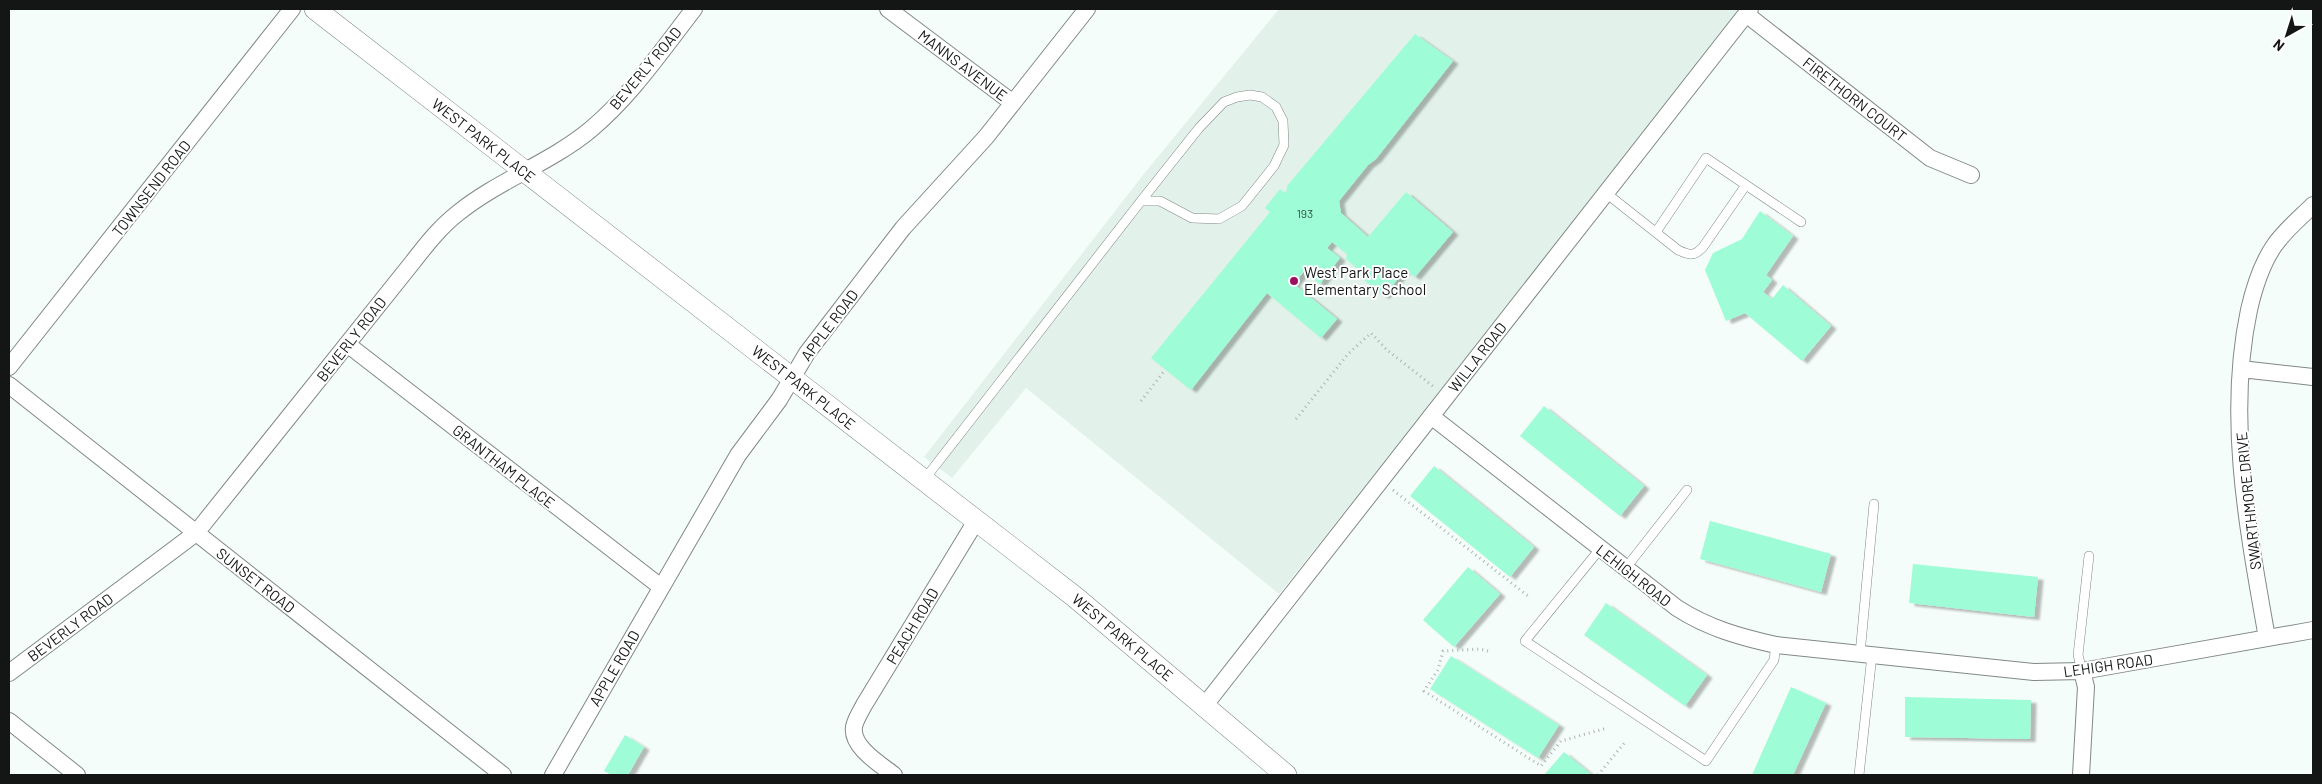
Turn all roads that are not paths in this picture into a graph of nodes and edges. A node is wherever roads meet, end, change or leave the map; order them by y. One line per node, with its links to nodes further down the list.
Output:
1 (292, 9): 17 (street, TOWNSEND ROAD)
2 (315, 9): 8 (street, WEST PARK PLACE)
3 (694, 9): 8 (street, BEVERLY ROAD)
4 (888, 9): 7 (street, MANNS AVENUE)
5 (1087, 9): 7 (street, APPLE ROAD)
6 (1748, 11): 9 (street, FIRETHORN COURT); 11 (street, WILLA ROAD)
7 (1013, 103): 20 (street, APPLE ROAD)
8 (526, 172): 16 (street, BEVERLY ROAD); 20 (street, WEST PARK PLACE)
9 (1971, 175)
10 (1746, 184): 14 (lane); 15 (lane); 15 (lane)
11 (1606, 193): 15 (lane); 22 (street, WILLA ROAD)
12 (1141, 200): 12 (lane); 23 (lane)
13 (2313, 205): 18 (street, SWARTHMORE DRIVE)
14 (1801, 222)
15 (1656, 232)
16 (348, 344): 27 (street, BEVERLY ROAD); 31 (street, GRANTHAM PLACE)
17 (9, 367)
18 (2241, 370): 19 (street); 33 (street, SWARTHMORE DRIVE)
19 (2313, 377)
20 (792, 378): 23 (street, WEST PARK PLACE); 31 (street, APPLE ROAD)
21 (9, 385): 27 (street, SUNSET ROAD)
22 (1431, 416): 28 (street, LEHIGH ROAD); 38 (street, WILLA ROAD)
23 (924, 480): 26 (street, WEST PARK PLACE)
24 (1687, 490): 30 (lane)
25 (1874, 504): 35 (lane)
26 (976, 521): 38 (street, WEST PARK PLACE); 43 (street, PEACH ROAD)
27 (196, 533): 37 (street, BEVERLY ROAD); 41 (street, SUNSET ROAD)
28 (1600, 549): 30 (street, LEHIGH ROAD); 34 (lane)
29 (2089, 556): 36 (lane)
30 (1625, 569): 34 (street, LEHIGH ROAD)
31 (661, 587): 42 (street, APPLE ROAD)
32 (2313, 630): 33 (street, LEHIGH ROAD)
33 (2266, 638): 36 (street, LEHIGH ROAD)
34 (1776, 645): 35 (street, LEHIGH ROAD)
35 (1866, 654): 36 (street, LEHIGH ROAD); 45 (lane)
36 (2082, 671): 46 (street)
37 (9, 673)
38 (1205, 705): 44 (street, WEST PARK PLACE)
39 (9, 721): 40 (street)
40 (77, 775)
41 (503, 775)
42 (553, 775)
43 (894, 775)
44 (1286, 775)
45 (1859, 775)
46 (2081, 775)

